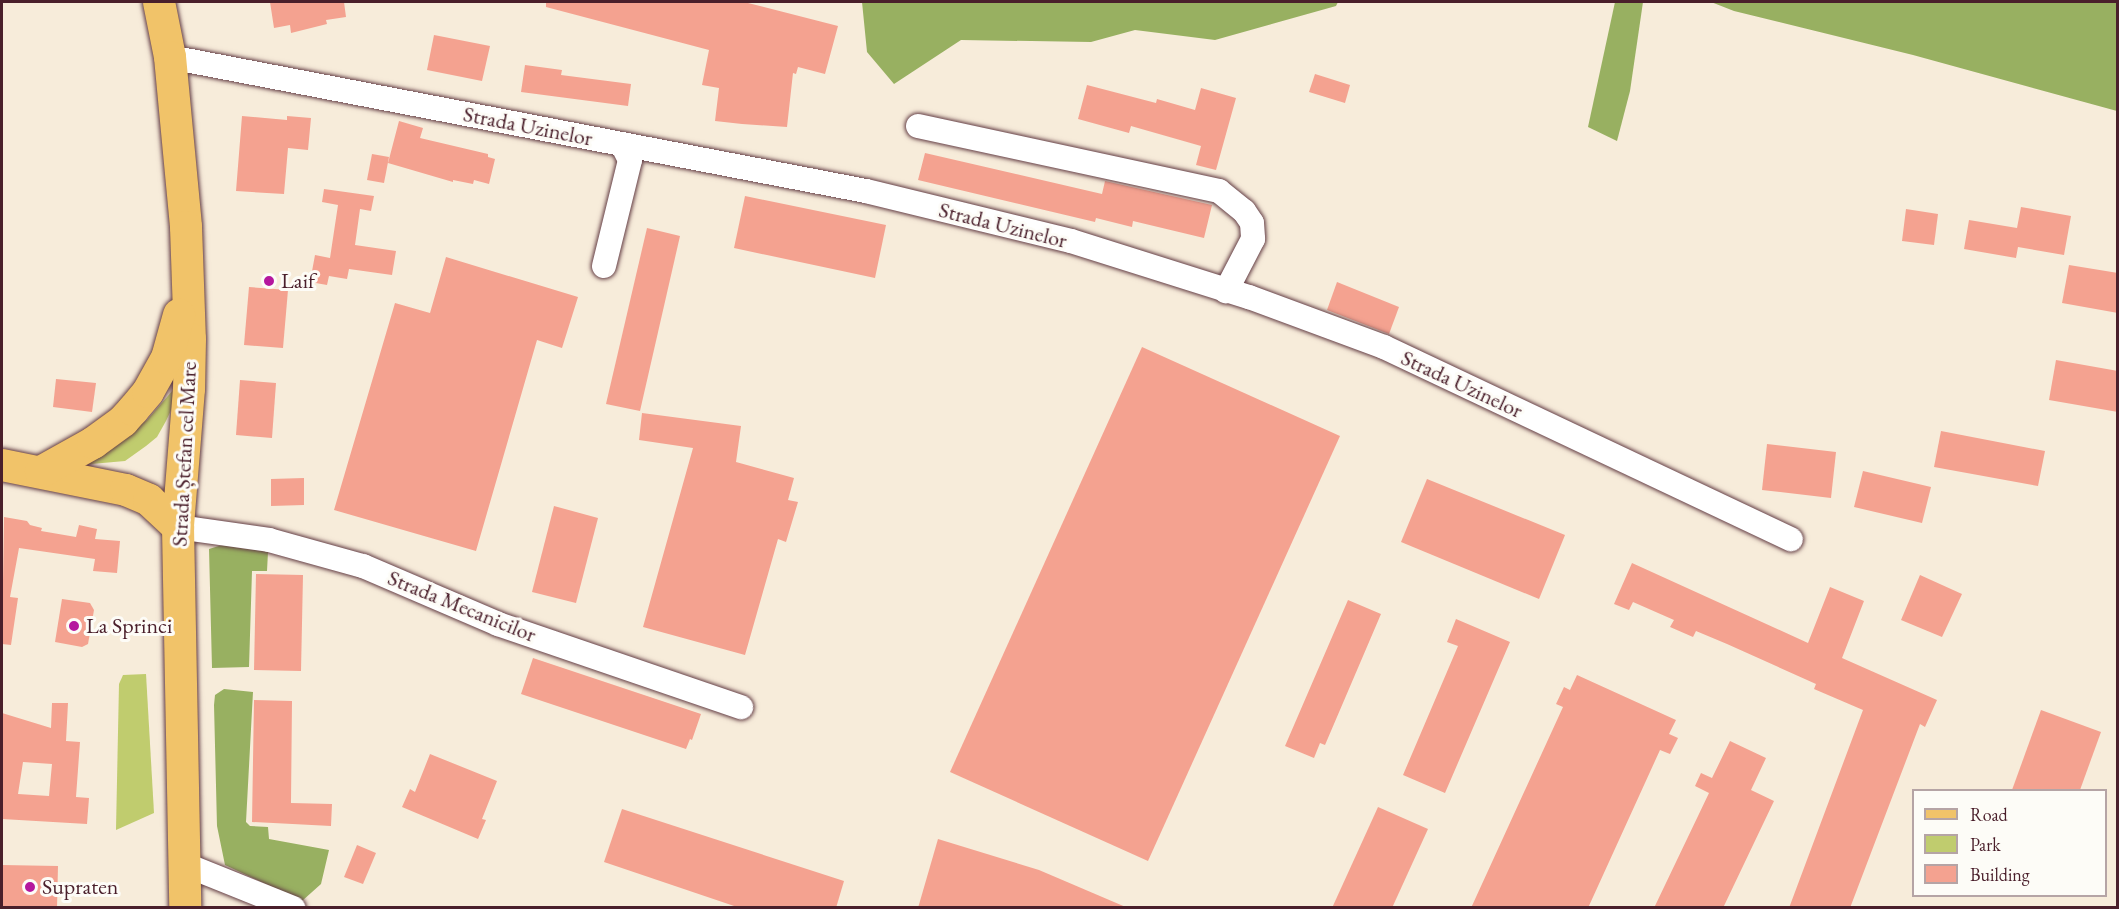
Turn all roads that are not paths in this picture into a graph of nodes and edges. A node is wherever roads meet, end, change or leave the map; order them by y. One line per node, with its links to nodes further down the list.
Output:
1 (159, 2): 2 (main road, Strada Ștefan cel Mare)
2 (170, 57): 4 (street, Strada Uzinelor); 6 (main road, Strada Ștefan cel Mare)
3 (918, 126): 7 (street)
4 (622, 144): 5 (street); 7 (street, Strada Uzinelor)
5 (604, 266)
6 (186, 288): 9 (main road); 10 (main road, Strada Ștefan cel Mare)
7 (1226, 291): 11 (street, Strada Uzinelor)
8 (2, 465): 9 (main road)
9 (40, 472): 10 (main road)
10 (178, 527): 12 (street, Strada Mecanicilor); 13 (main road, Strada Ștefan cel Mare)
11 (1791, 540)
12 (741, 707)
13 (184, 864): 14 (main road, Strada Ștefan cel Mare); 15 (street)
14 (185, 908)
15 (293, 908)

